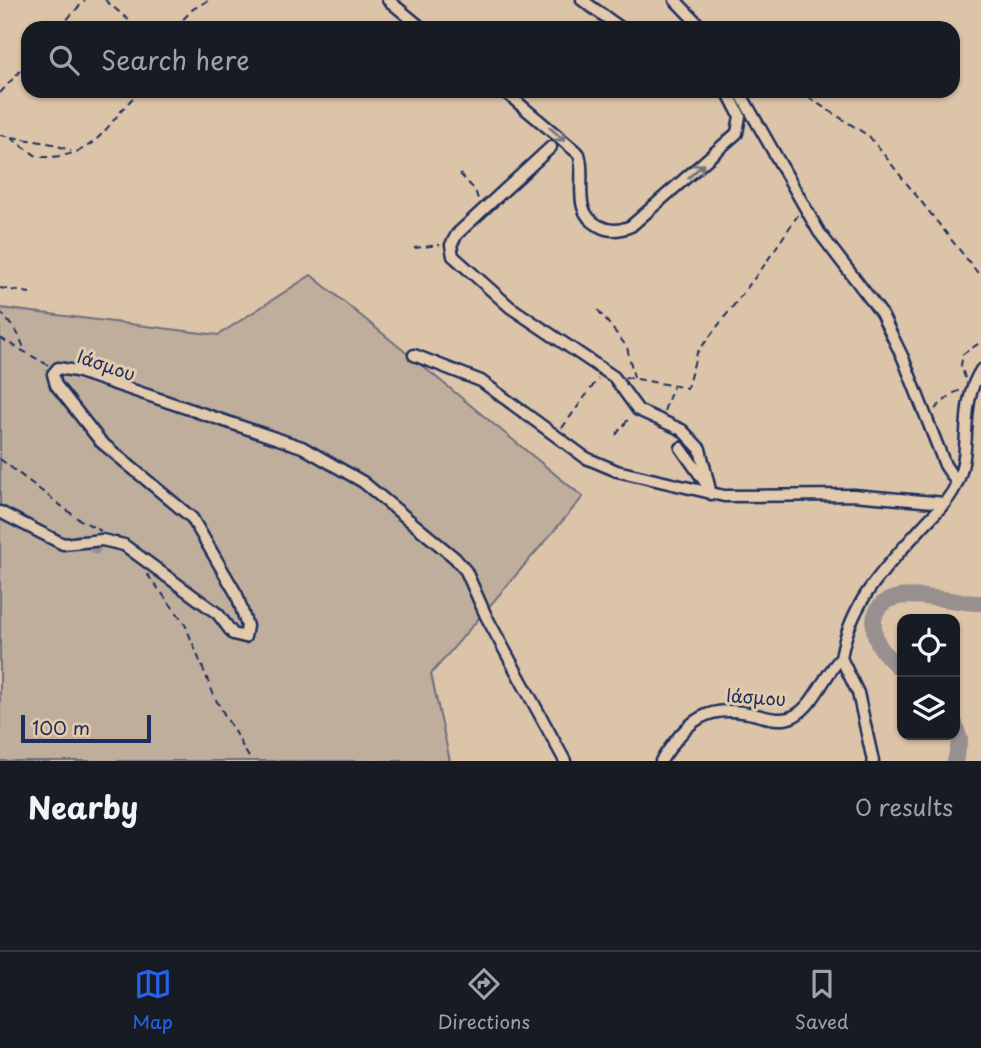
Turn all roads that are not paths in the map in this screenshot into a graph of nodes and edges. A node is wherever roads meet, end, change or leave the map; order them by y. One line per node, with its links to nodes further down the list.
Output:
1 (388, 0): 4 (street)
2 (582, 0): 5 (street)
3 (675, 0): 6 (street)
4 (414, 21)
5 (611, 21)
6 (695, 21)
7 (512, 98): 8 (street, one-way to 8)
8 (731, 98)
9 (743, 98): 14 (street)
10 (551, 147): 15 (street)
11 (415, 355): 15 (street)
12 (981, 370): 14 (street)
13 (681, 448): 15 (street)
14 (957, 483): 16 (street)
15 (711, 492): 16 (street)
16 (945, 503): 18 (street)
17 (0, 512): 19 (street, Ιάσμου)
18 (841, 658): 20 (street, Ιάσμου); 21 (street)
19 (565, 761)
20 (661, 761)
21 (873, 761)

